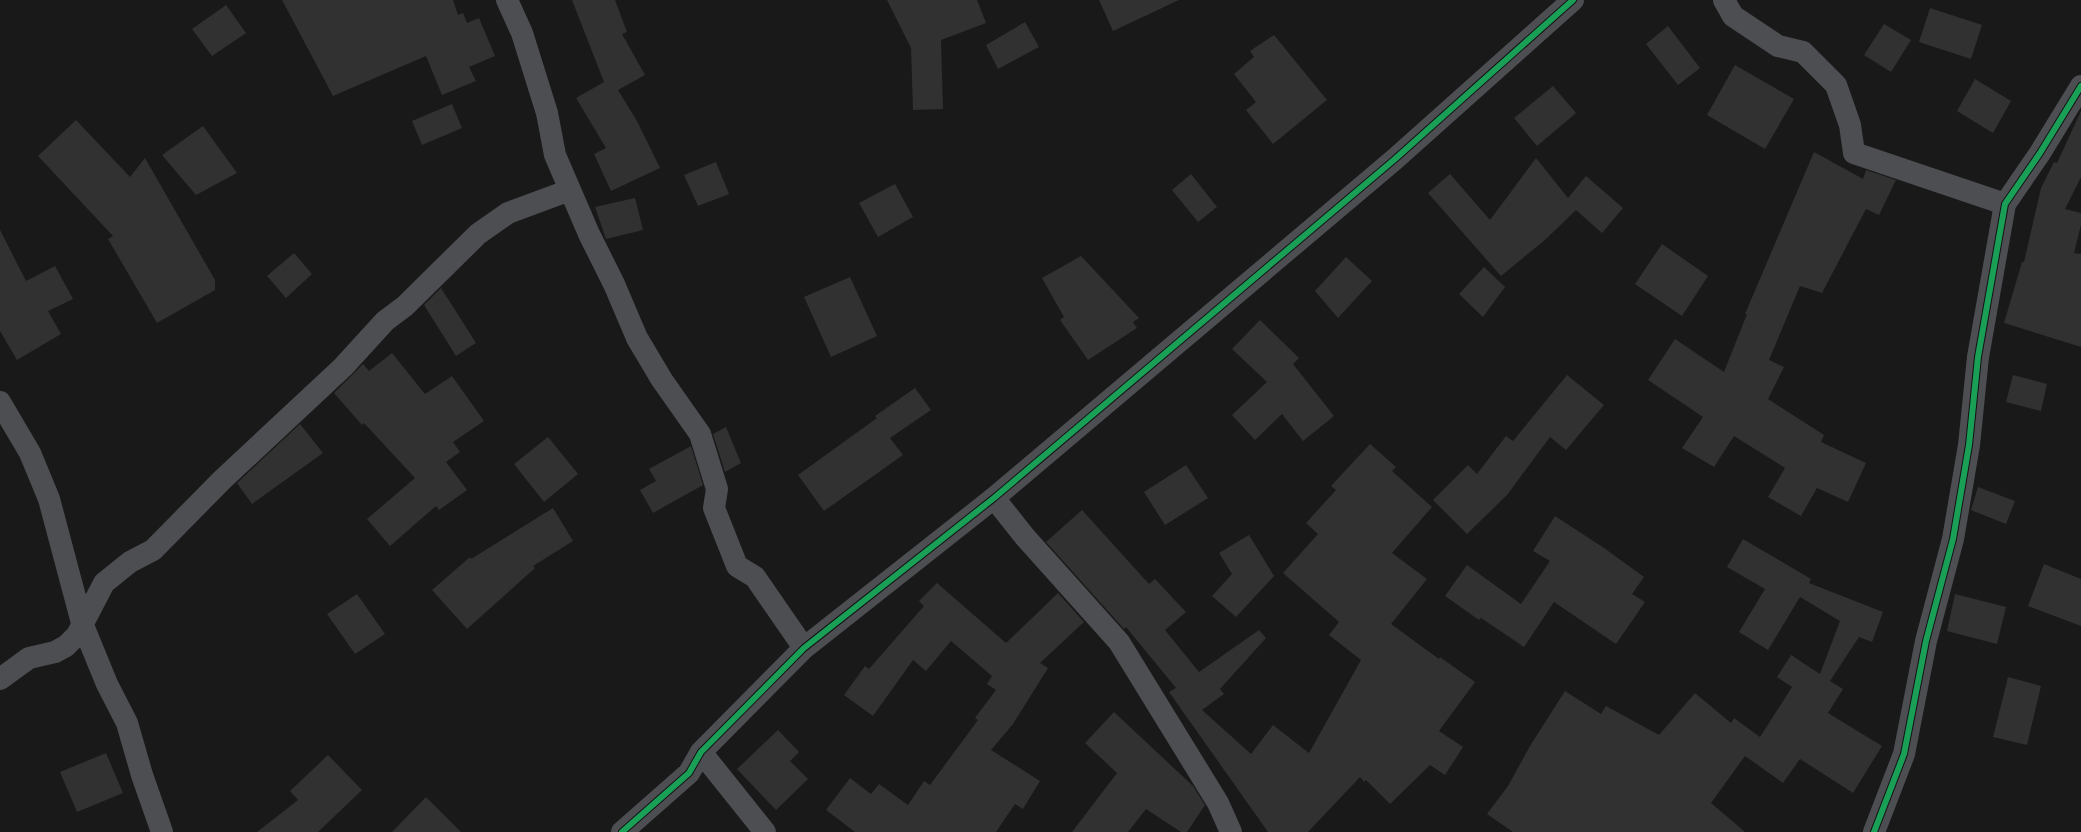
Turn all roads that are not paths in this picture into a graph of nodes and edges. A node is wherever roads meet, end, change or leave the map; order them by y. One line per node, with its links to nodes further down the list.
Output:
1 (507, 0): 5 (street)
2 (1573, 0): 8 (street)
3 (1724, 0): 6 (street)
4 (2081, 86): 6 (street)
5 (570, 190): 9 (street); 10 (street)
6 (2005, 204): 17 (street)
7 (0, 402): 9 (street)
8 (994, 498): 10 (street); 16 (street)
9 (82, 623): 11 (street); 13 (street)
10 (804, 648): 12 (street)
11 (0, 679)
12 (701, 752): 14 (street); 15 (street)
13 (162, 832)
14 (622, 832)
15 (765, 832)
16 (1231, 832)
17 (1874, 832)

